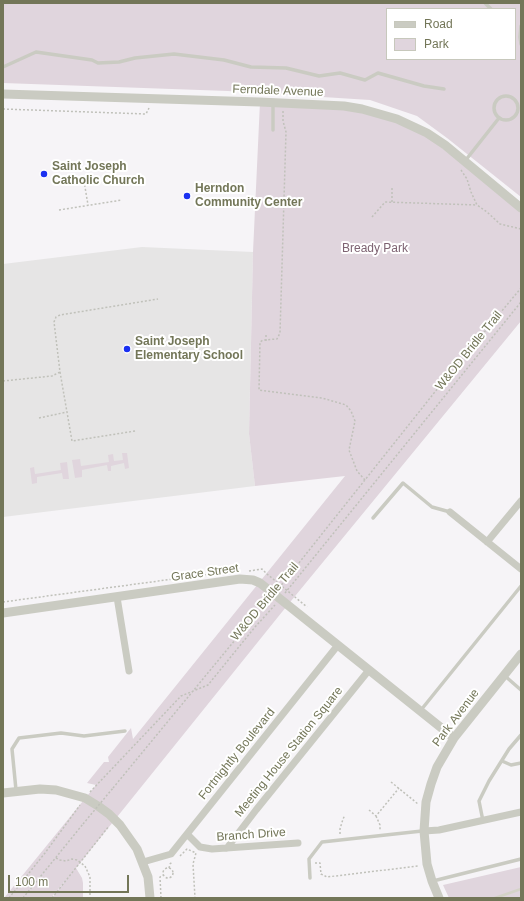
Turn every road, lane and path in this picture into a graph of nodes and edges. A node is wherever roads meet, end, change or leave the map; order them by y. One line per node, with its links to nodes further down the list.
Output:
1 (521, 26): 3 (lane)
2 (516, 33): 3 (lane)
3 (520, 37): 4 (lane)
4 (521, 44)
5 (3, 67): 6 (lane)
6 (444, 89)
7 (3, 94): 9 (street, Ferndale Avenue)
8 (151, 107): 10 (path)
9 (273, 107): 12 (lane); 13 (street, Ferndale Avenue); 28 (path)
10 (3, 109)
11 (499, 118): 11 (lane); 13 (lane)
12 (273, 130)
13 (462, 165): 19 (path); 20 (street, Ferndale Avenue)
14 (84, 181): 18 (path)
15 (392, 188): 17 (path)
16 (122, 200): 18 (path)
17 (392, 202): 19 (path); 22 (path)
18 (88, 205): 21 (path)
19 (477, 205): 23 (path)
20 (521, 208)
21 (59, 210)
22 (372, 217)
23 (521, 229)
24 (521, 288): 34 (path)
25 (158, 299): 29 (path)
26 (521, 302): 42 (path, W&OD Bridle Trail)
27 (266, 334): 28 (path)
28 (266, 341): 34 (path)
29 (60, 372): 30 (path); 31 (path)
30 (3, 381)
31 (67, 412): 32 (path); 33 (path)
32 (39, 418)
33 (135, 431)
34 (365, 480): 42 (path)
35 (521, 501): 38 (street)
36 (450, 512): 37 (lane); 38 (street)
37 (373, 518)
38 (487, 542): 39 (street)
39 (521, 569)
40 (521, 586): 51 (lane)
41 (117, 597): 42 (street, Grace Street); 43 (street, Grace Street); 47 (street)
42 (277, 597): 44 (street, Grace Street); 50 (path); 50 (path, W&OD Bridle Trail)
43 (3, 613)
44 (338, 645): 46 (street, Grace Street); 70 (street, Fortnightly Boulevard)
45 (521, 654): 48 (street, Park Avenue)
46 (369, 670): 51 (street, Grace Street); 74 (street, Meeting House Station Square)
47 (129, 671)
48 (504, 675): 49 (lane); 54 (street, Park Avenue)
49 (521, 690)
50 (192, 692): 61 (path, W&OD Bridle Trail); 76 (path, bridge)
51 (420, 711): 54 (street, Grace Street)
52 (125, 731): 59 (lane)
53 (521, 735): 55 (lane)
54 (454, 738): 69 (street, Park Avenue)
55 (502, 762): 56 (lane); 67 (lane)
56 (521, 762)
57 (391, 782): 58 (path)
58 (399, 788): 62 (path); 66 (path)
59 (16, 792): 60 (street); 61 (street)
60 (3, 793)
61 (85, 798): 81 (street); 87 (path, W&OD Bridle Trail)
62 (420, 798)
63 (369, 810): 66 (path)
64 (521, 812): 67 (street)
65 (345, 815): 72 (path)
66 (376, 816): 71 (path)
67 (483, 821): 69 (street)
68 (109, 826): 80 (path)
69 (424, 831): 71 (lane); 86 (street, Park Avenue)
70 (187, 834): 74 (street, Branch Drive); 81 (street, Fortnightly Boulevard)
71 (381, 835): 72 (lane)
72 (341, 840): 85 (lane)
73 (298, 843): 74 (street, Branch Drive)
74 (227, 848)
75 (180, 856): 93 (path)
76 (56, 858): 80 (path); 88 (path)
77 (316, 858): 82 (path)
78 (521, 859): 86 (lane)
79 (175, 860): 83 (path)
80 (80, 862): 89 (path); 90 (path)
81 (143, 862): 91 (street)
82 (420, 866)
83 (169, 868): 84 (path); 84 (path)
84 (163, 875): 92 (path)
85 (310, 878)
86 (432, 881): 94 (street, Park Avenue)
87 (9, 898)
88 (23, 898)
89 (52, 898)
90 (90, 898)
91 (150, 898)
92 (161, 898)
93 (195, 898)
94 (439, 898)

